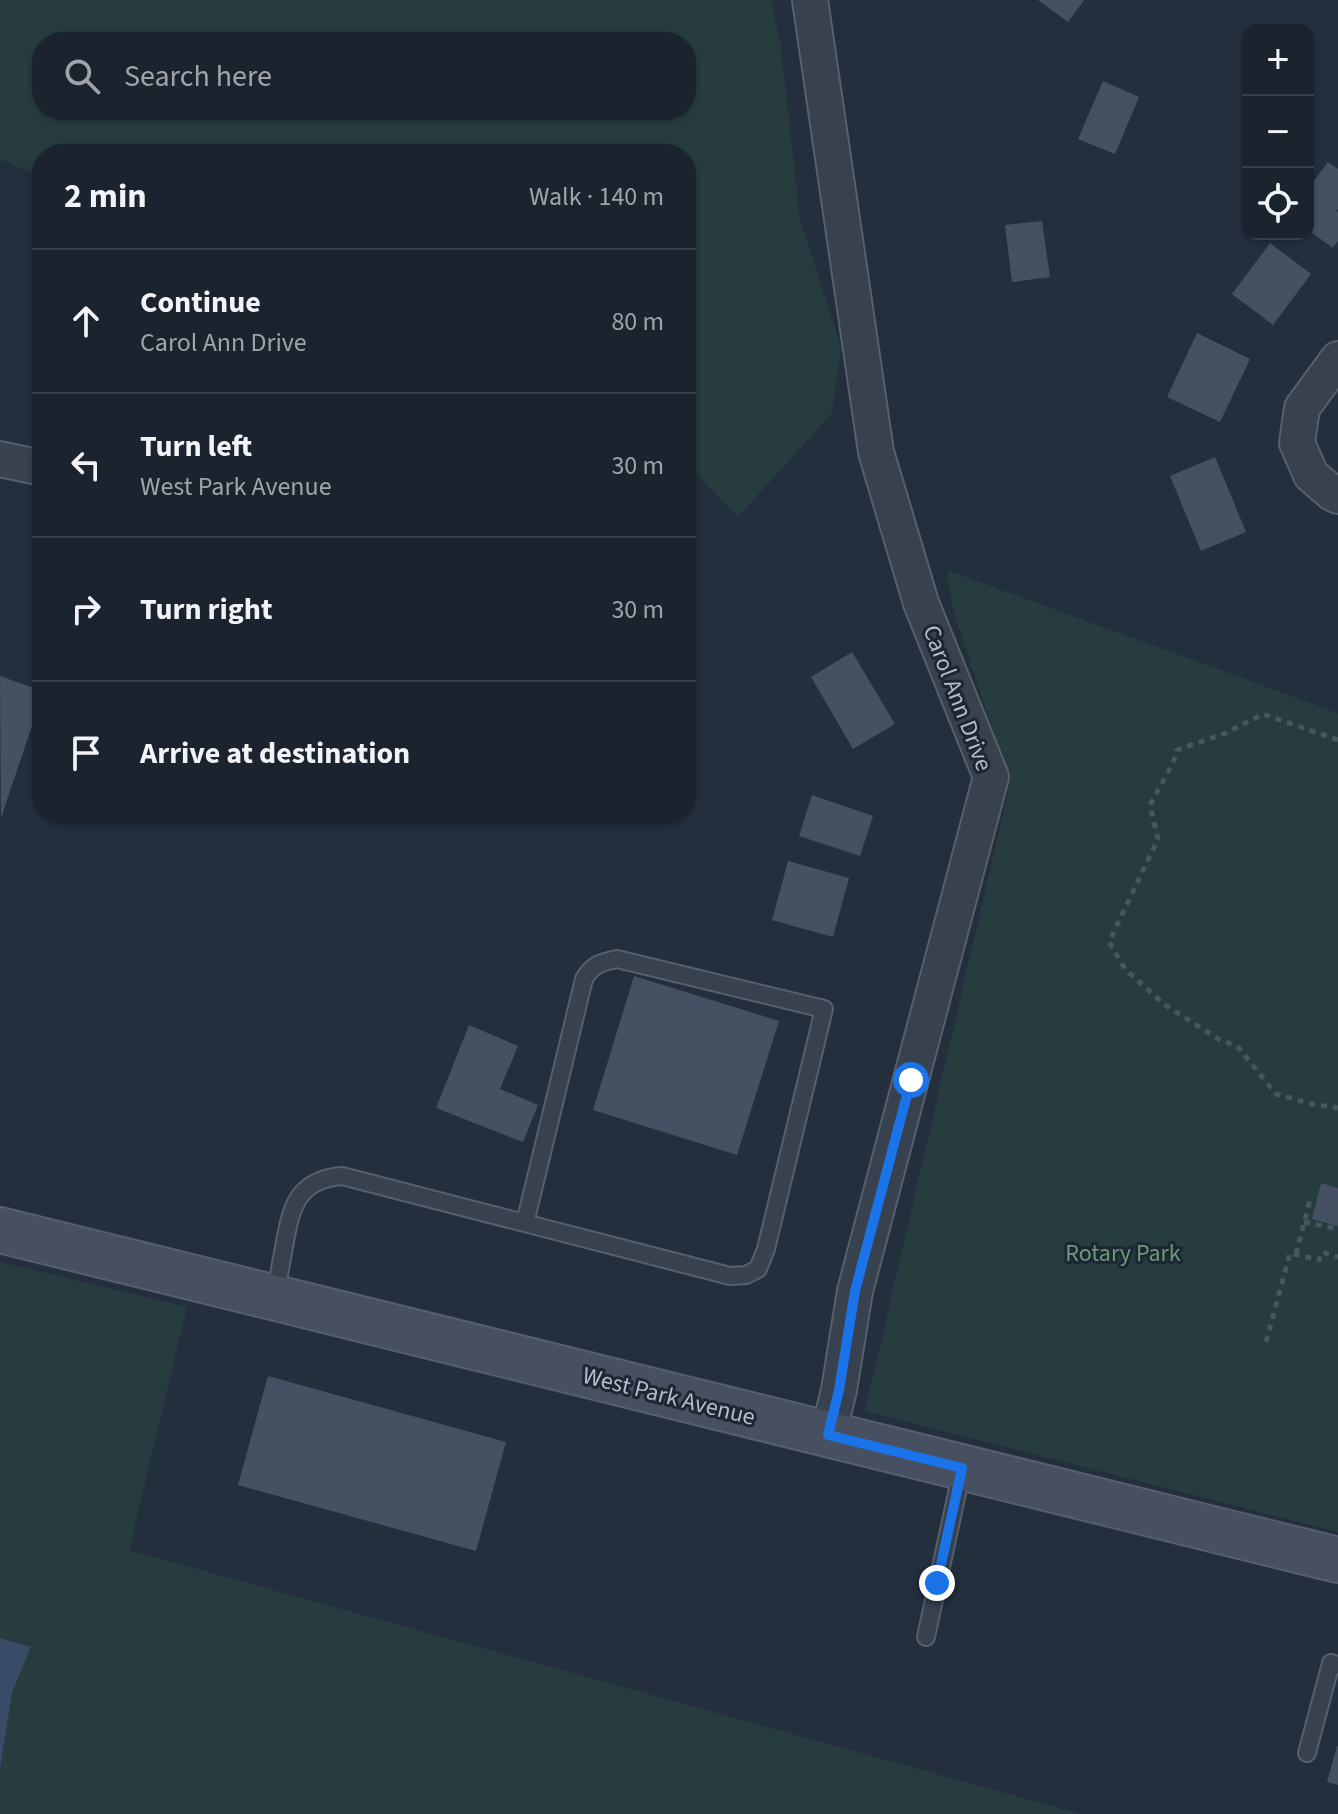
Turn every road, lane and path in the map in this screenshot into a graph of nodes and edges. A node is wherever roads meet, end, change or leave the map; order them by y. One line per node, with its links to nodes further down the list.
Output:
1 (810, 0): 17 (street, Carol Ann Drive)
2 (1338, 359): 5 (street)
3 (0, 459): 4 (street)
4 (32, 466)
5 (1338, 496)
6 (1338, 740): 7 (path)
7 (1338, 1108)
8 (1310, 1200): 9 (path)
9 (1304, 1222): 11 (path); 13 (path)
10 (525, 1223): 10 (lane); 15 (lane)
11 (1338, 1229)
12 (0, 1230): 15 (street, West Park Avenue)
13 (1296, 1254): 14 (path); 16 (path)
14 (1338, 1257)
15 (275, 1298): 17 (street, West Park Avenue)
16 (1266, 1342)
17 (828, 1435): 18 (street, West Park Avenue)
18 (962, 1468): 19 (street, West Park Avenue); 20 (lane)
19 (1338, 1560)
20 (926, 1637)
21 (1338, 1665): 22 (lane)
22 (1307, 1753)

